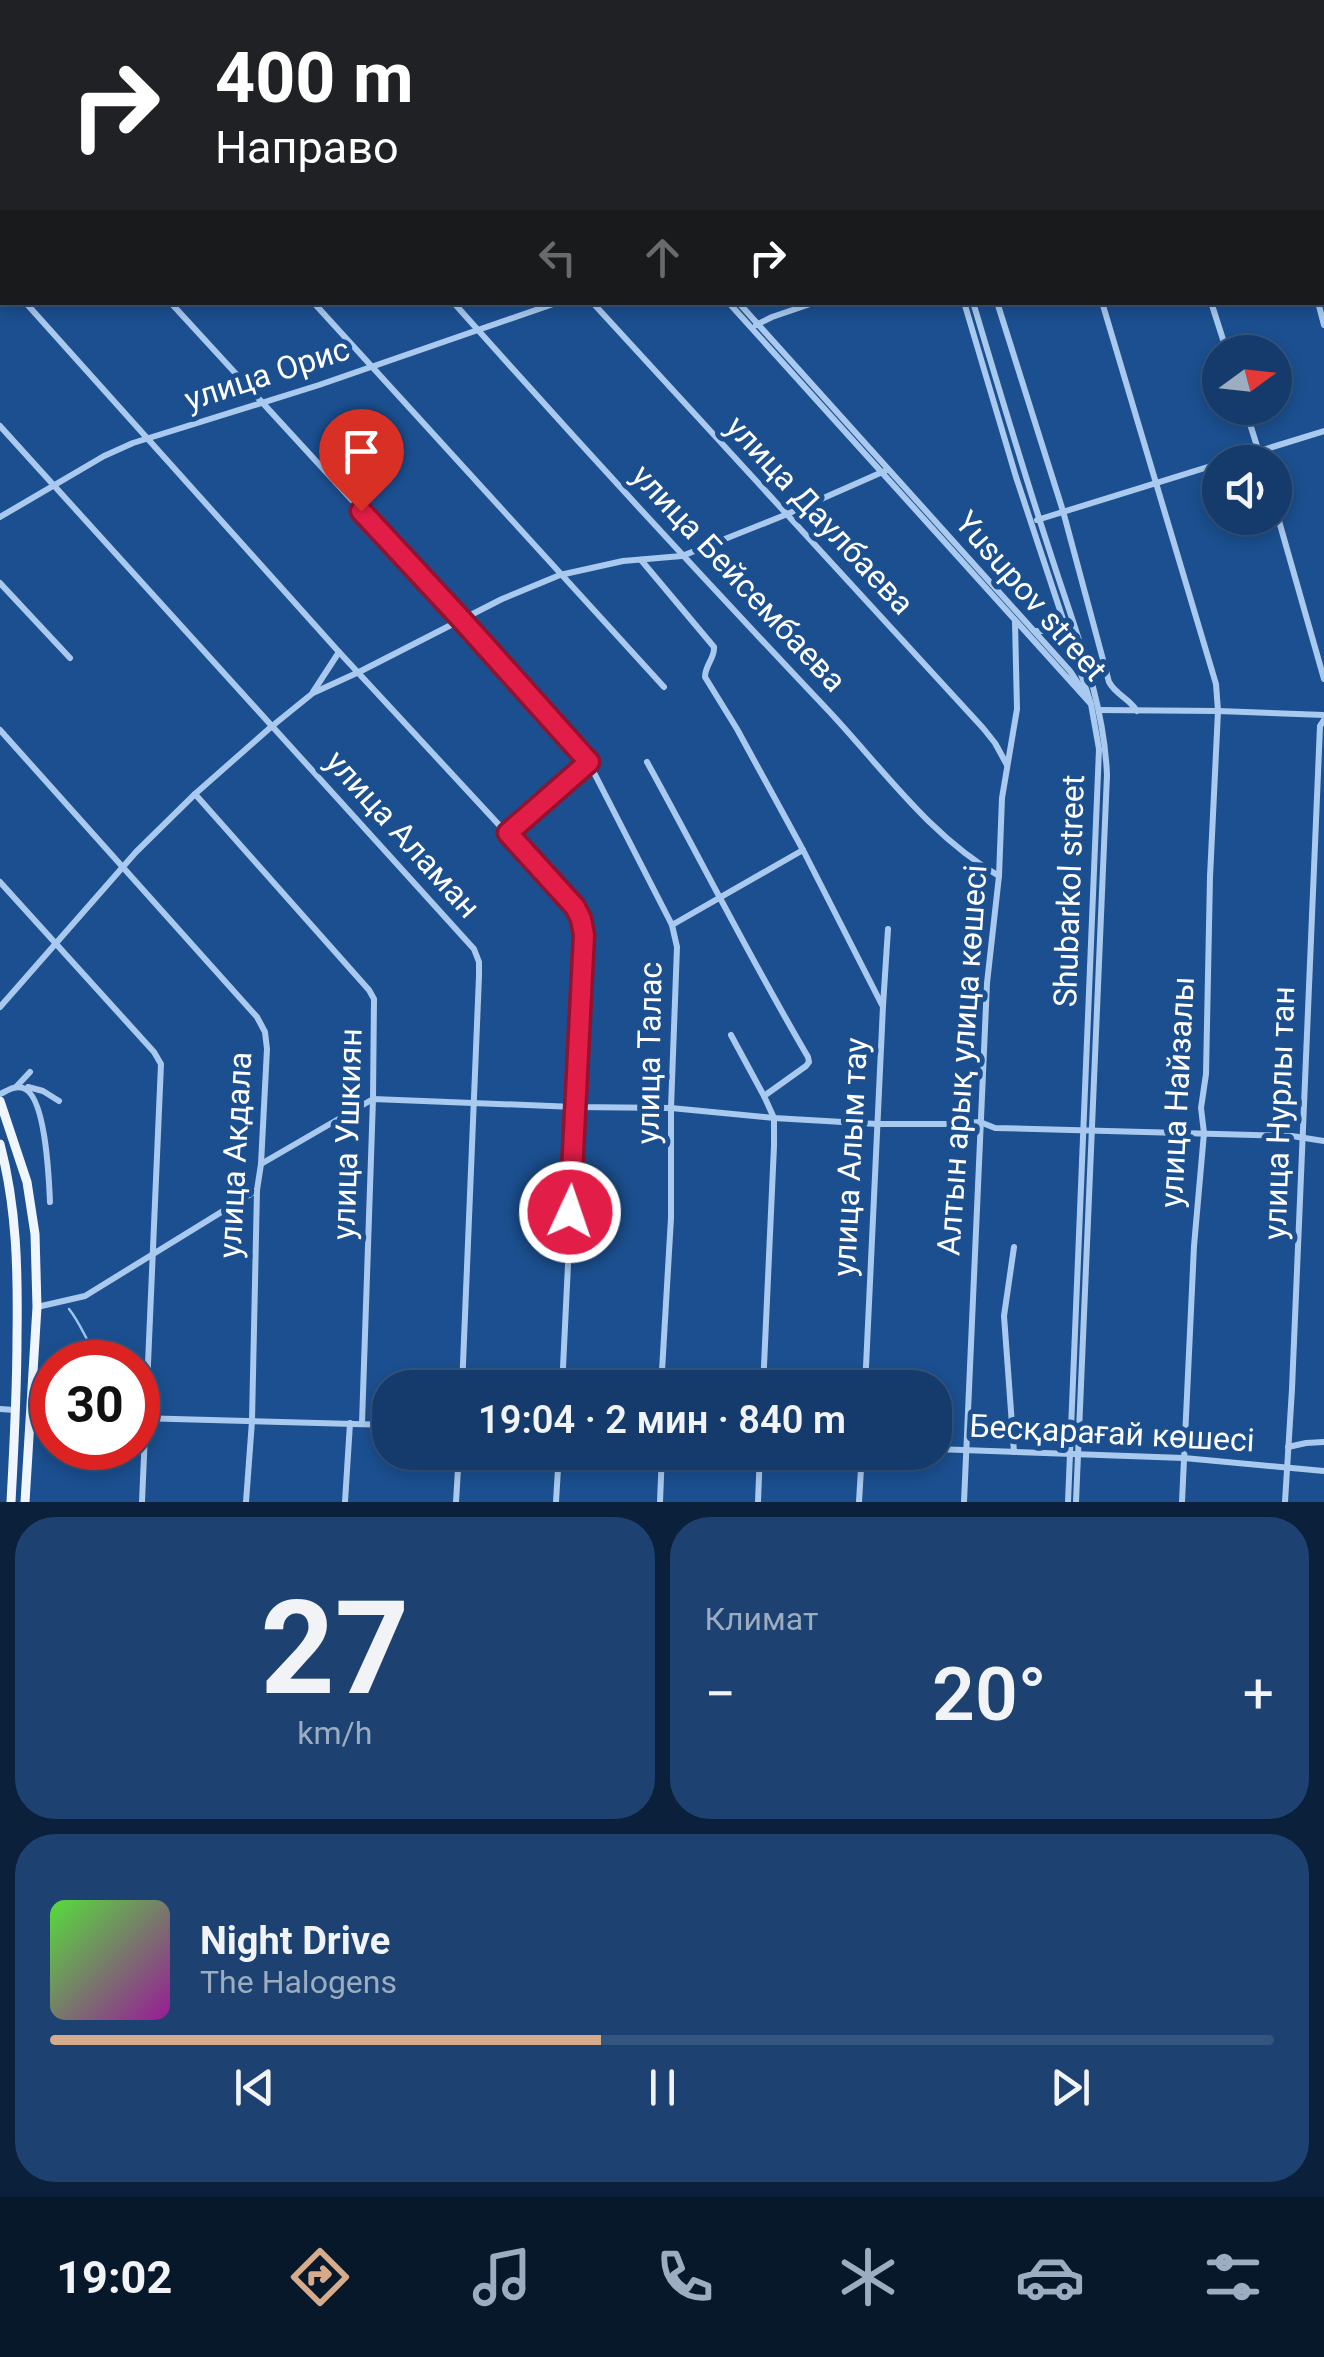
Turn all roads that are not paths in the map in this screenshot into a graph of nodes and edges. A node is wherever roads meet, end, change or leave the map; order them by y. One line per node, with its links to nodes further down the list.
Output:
1 (28, 305): 22 (street)
2 (173, 305): 19 (street, улица Талас)
3 (316, 305): 18 (street)
4 (456, 305): 16 (street, улица Бейсембаева)
5 (551, 305): 16 (street, улица Орис)
6 (595, 305): 29 (street, улица Даулбаева)
7 (731, 305): 15 (street, Yusupov street)
8 (740, 305): 15 (street, Yusupov street)
9 (809, 305): 15 (street)
10 (965, 305): 31 (street, Shubarkol street)
11 (975, 305): 31 (street, Shubarkol street)
12 (998, 305): 28 (street)
13 (1103, 305): 26 (street, улица Найзалы)
14 (1212, 305): 17 (street)
15 (754, 327): 25 (street, Yusupov street)
16 (478, 331): 18 (street, улица Орис); 33 (street, улица Бейсембаева)
17 (1222, 335)
18 (371, 367): 19 (street, улица Орис); 35 (street)
19 (260, 404): 22 (street, улица Орис); 38 (street, улица Талас)
20 (0, 426): 27 (street, улица Аламан)
21 (1324, 431): 23 (street)
22 (147, 438): 27 (street, улица Орис); 41 (street)
23 (1276, 445)
24 (1202, 468): 26 (street)
25 (884, 472): 29 (street); 39 (street, Yusupov street); 40 (street, Yusupov street)
26 (1156, 482): 28 (street); 50 (street, улица Найзалы)
27 (54, 486): 30 (street, улица Орис); 52 (street, улица Аламан)
28 (1063, 512): 31 (street); 49 (street)
29 (785, 515): 33 (street); 56 (street, улица Даулбаева)
30 (0, 517)
31 (1035, 520): 37 (street, Shubarkol street); 48 (street, Shubarkol street)
32 (1283, 535): 44 (street)
33 (682, 556): 34 (street); 61 (street, улица Бейсембаева)
34 (641, 560): 35 (street); 59 (street)
35 (560, 575): 38 (street); 45 (street)
36 (0, 584): 42 (street)
37 (1058, 601): 40 (street); 47 (street, Shubarkol street)
38 (461, 619): 43 (street); 54 (street, улица Талас)
39 (1015, 622): 47 (street, Yusupov street); 56 (street, Алтын арық улица көшесі)
40 (1034, 631): 47 (street, Yusupov street)
41 (340, 652): 43 (street); 46 (street)
42 (70, 658)
43 (359, 672): 46 (street); 58 (street)
44 (1324, 679)
45 (664, 687)
46 (312, 693): 52 (street)
47 (1092, 704): 48 (street); 82 (street, Shubarkol street)
48 (1099, 710): 49 (street); 82 (street, Shubarkol street)
49 (1137, 710): 50 (street)
50 (1218, 710): 51 (street); 83 (street, улица Найзалы)
51 (1323, 720): 84 (street, улица Нурлы тан)
52 (271, 727): 57 (street); 76 (street, улица Аламан)
53 (0, 730): 60 (street, улица Акдала)
54 (589, 762): 58 (street); 64 (street, улица Талас)
55 (647, 762): 63 (street)
56 (1007, 765): 61 (street, Алтын арық улица көшесі)
57 (195, 794): 60 (street); 74 (street, улица Ушкиян)
58 (508, 833): 77 (street)
59 (803, 850): 63 (street); 67 (street)
60 (122, 866): 66 (street); 87 (street, улица Акдала)
61 (999, 876): 80 (street, Алтын арық улица көшесі)
62 (0, 882): 66 (street)
63 (721, 898): 64 (street); 72 (street)
64 (672, 925): 78 (street, улица Талас)
65 (888, 929): 67 (street, улица Алым тау)
66 (57, 944): 68 (street); 91 (street)
67 (883, 1006): 81 (street, улица Алым тау)
68 (0, 1007)
69 (732, 1036): 72 (street)
70 (30, 1072): 71 (street)
71 (18, 1088): 73 (street); 75 (street); 89 (street)
72 (764, 1096): 79 (street)
73 (0, 1098): 92 (main road)
74 (373, 1099): 76 (street); 87 (street); 105 (street, улица Ушкиян)
75 (59, 1101)
76 (475, 1103): 77 (street); 94 (street, улица Аламан)
77 (575, 1107): 78 (street); 95 (street)
78 (670, 1108): 79 (street); 96 (street, улица Талас)
79 (774, 1118): 81 (street); 97 (street)
80 (980, 1122): 81 (street); 82 (street); 110 (street, Алтын арық улица көшесі)
81 (877, 1124): 98 (street, улица Алым тау)
82 (1088, 1129): 83 (street); 112 (street, Shubarkol street)
83 (1204, 1134): 84 (street); 113 (street, улица Найзалы)
84 (1304, 1138): 85 (street); 108 (street, улица Нурлы тан)
85 (1324, 1141)
86 (0, 1144): 100 (main road)
87 (261, 1164): 88 (street, улица Акдала)
88 (257, 1190): 91 (street); 103 (street, улица Акдала)
89 (50, 1202)
90 (1014, 1247): 111 (street)
91 (154, 1254): 92 (street); 93 (street)
92 (38, 1307): 101 (main road)
93 (147, 1340)
94 (463, 1370)
95 (563, 1370)
96 (662, 1370)
97 (764, 1370)
98 (865, 1370)
99 (0, 1409): 100 (street)
100 (16, 1410): 114 (main road)
101 (29, 1413): 116 (main road)
102 (160, 1419): 103 (street)
103 (252, 1421): 104 (street); 127 (street, улица Акдала)
104 (350, 1423): 105 (street); 128 (street)
105 (362, 1423): 106 (street)
106 (372, 1423)
107 (1324, 1442): 108 (street)
108 (1288, 1447): 115 (street, улица Нурлы тан)
109 (952, 1450): 110 (street, Бесқарағай көшесі)
110 (967, 1450): 111 (street, Бесқарағай көшесі); 134 (street, Алтын арық улица көшесі)
111 (1014, 1452): 112 (street, Бесқарағай көшесі)
112 (1074, 1456): 113 (street, Бесқарағай көшесі); 135 (street, Shubarkol street)
113 (1184, 1458): 115 (street, Бесқарағай көшесі); 136 (street, улица Найзалы)
114 (13, 1467): 116 (main road); 124 (main road)
115 (1286, 1467): 123 (street, Бесқарағай көшесі); 137 (street, улица Нурлы тан)
116 (26, 1468): 125 (main road)
117 (142, 1470): 126 (street)
118 (458, 1470): 129 (street)
119 (557, 1470): 130 (street)
120 (661, 1470): 131 (street)
121 (759, 1470): 132 (street)
122 (861, 1470): 133 (street)
123 (1324, 1471)
124 (11, 1502)
125 (25, 1502)
126 (142, 1502)
127 (246, 1502)
128 (345, 1502)
129 (456, 1502)
130 (556, 1502)
131 (660, 1502)
132 (758, 1502)
133 (859, 1502)
134 (964, 1502)
135 (1072, 1502)
136 (1182, 1502)
137 (1285, 1502)

